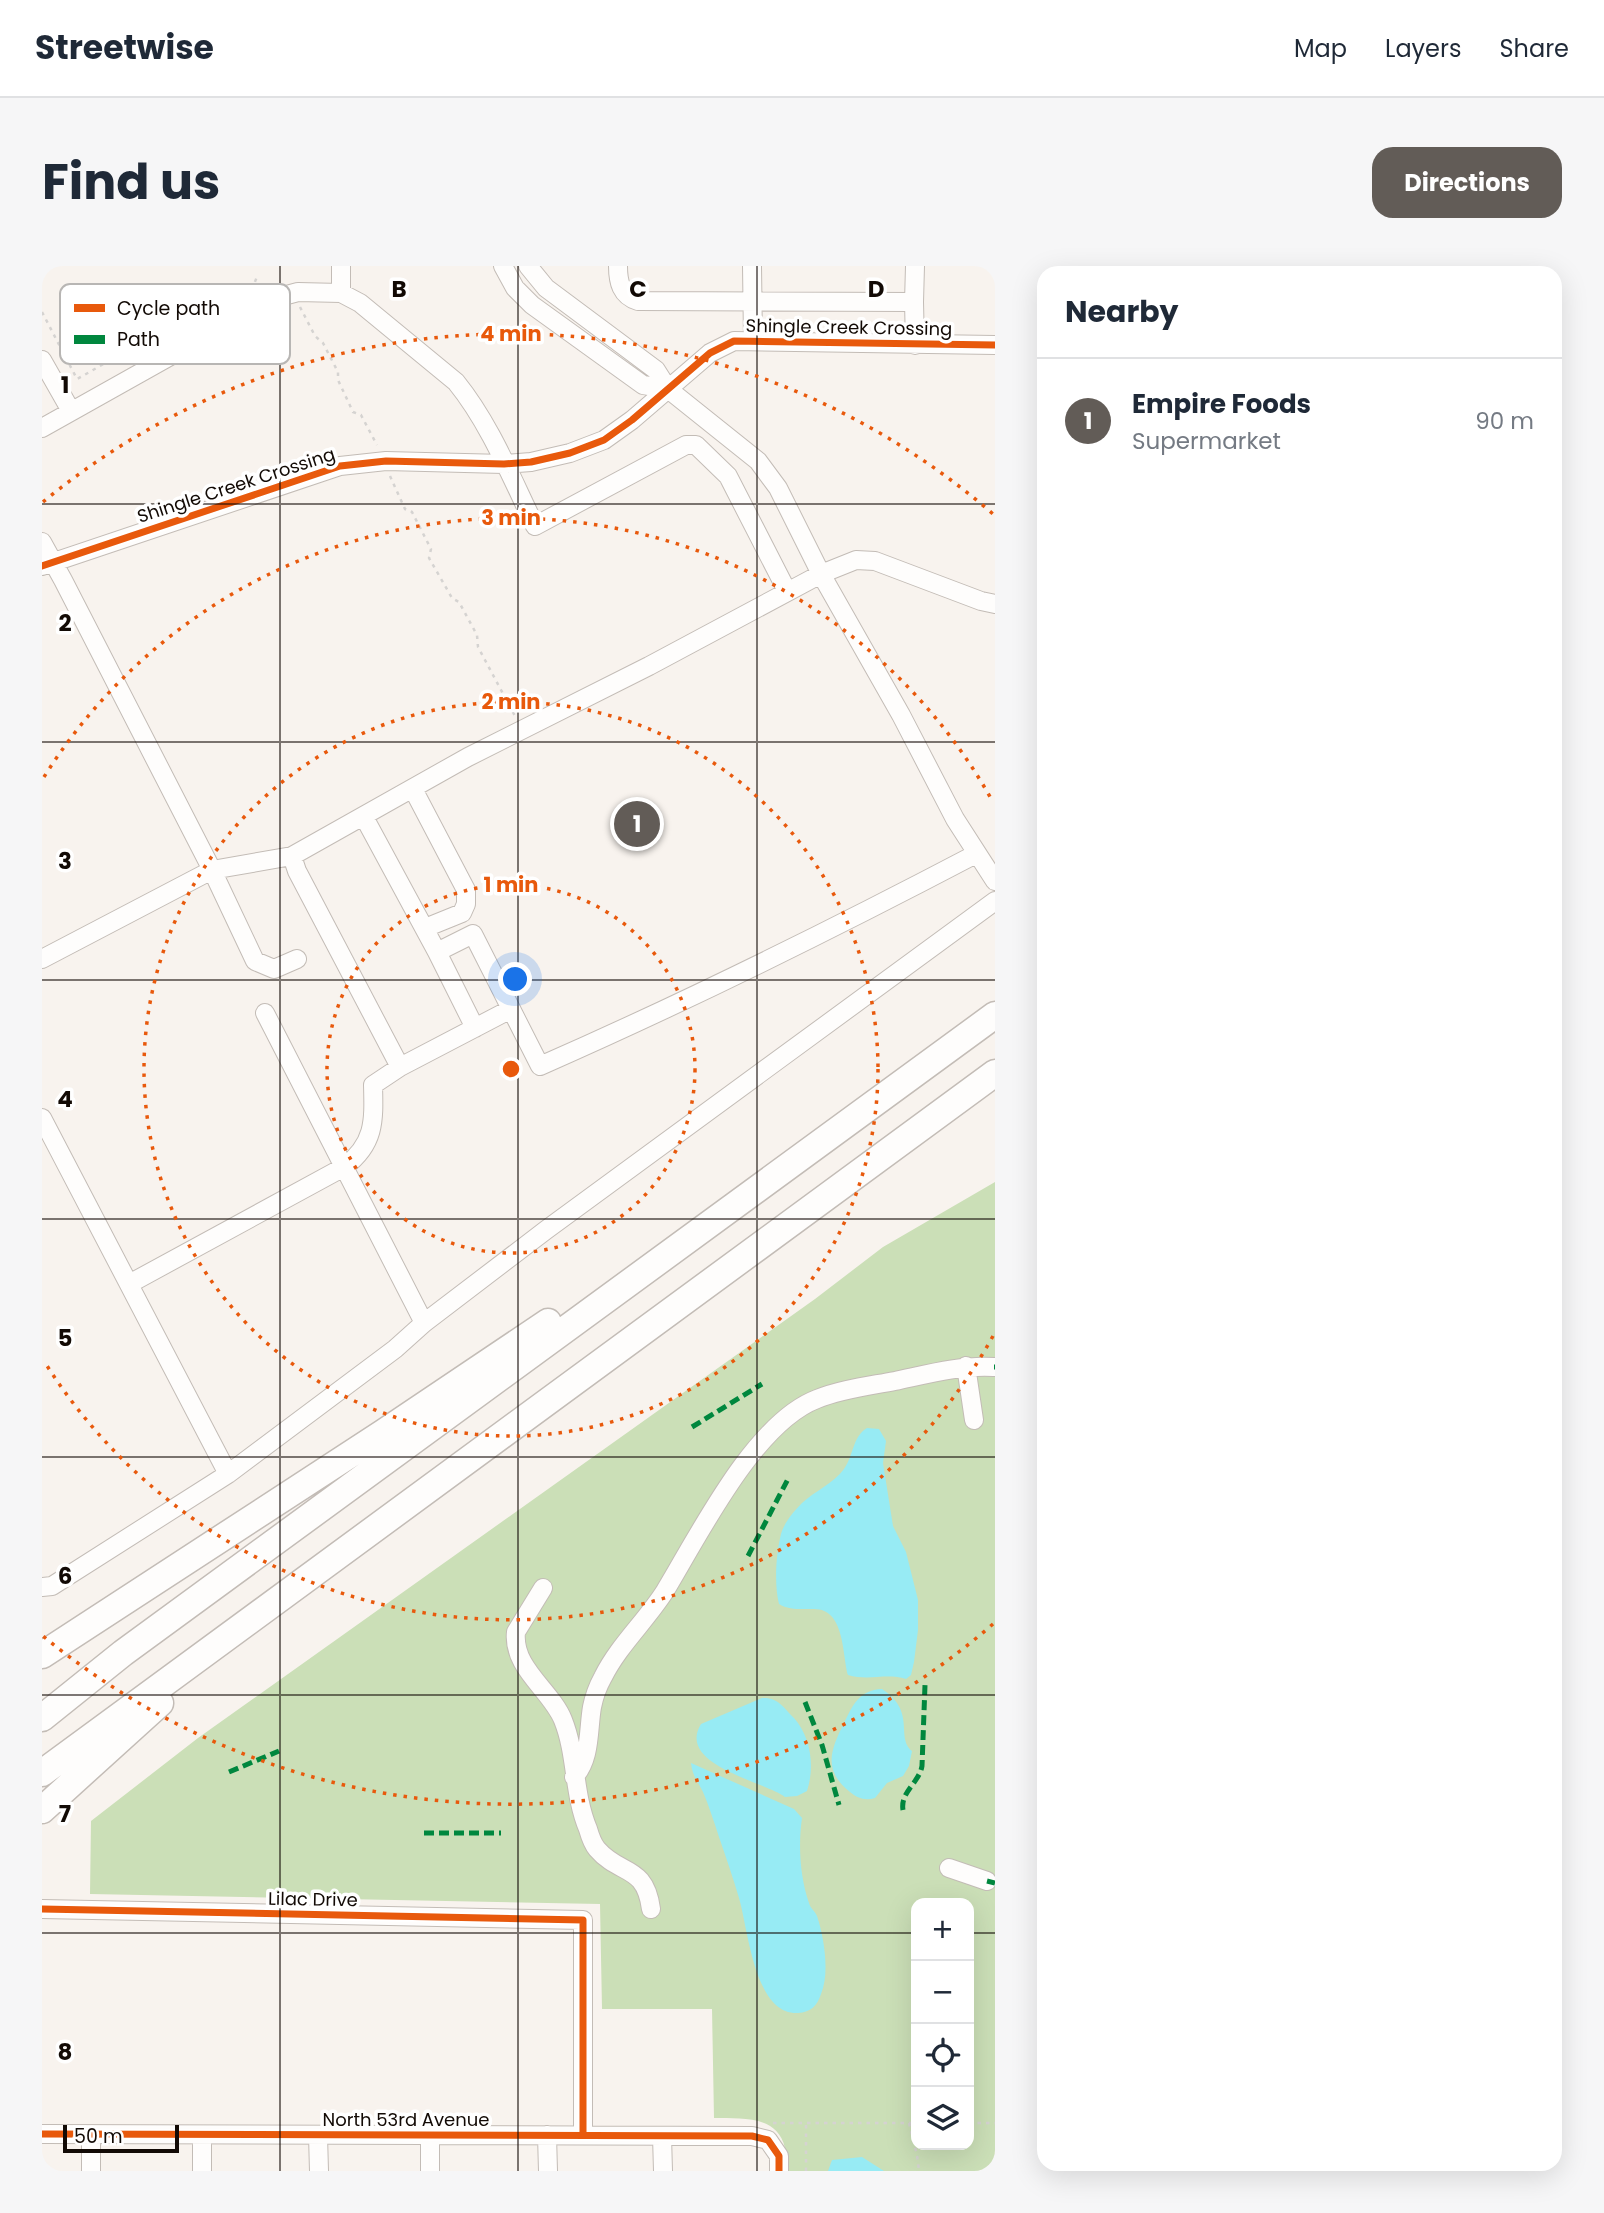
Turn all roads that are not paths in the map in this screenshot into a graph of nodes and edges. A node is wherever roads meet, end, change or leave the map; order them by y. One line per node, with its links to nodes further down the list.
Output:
1 (341, 266): 7 (street)
2 (503, 266): 17 (street)
3 (528, 266): 17 (street)
4 (618, 266): 9 (street)
5 (752, 266): 9 (street)
6 (915, 266): 10 (street)
7 (341, 293): 8 (street); 20 (street)
8 (290, 294)
9 (752, 300): 10 (street); 11 (street)
10 (914, 302): 12 (street)
11 (753, 340): 12 (street, Shingle Creek Crossing); 17 (street, Shingle Creek Crossing)
12 (915, 345): 13 (street, Shingle Creek Crossing)
13 (995, 345)
14 (42, 360): 16 (street)
15 (155, 364): 18 (street)
16 (49, 387): 18 (street)
17 (668, 389): 20 (street, Shingle Creek Crossing); 23 (street)
18 (71, 411): 19 (street)
19 (42, 428)
20 (504, 464): 22 (street, Shingle Creek Crossing); 24 (street)
21 (42, 542): 22 (street)
22 (47, 564): 30 (street)
23 (821, 574): 24 (street); 25 (street); 28 (street)
24 (788, 591): 26 (street)
25 (995, 604)
26 (413, 789): 27 (street); 33 (street)
27 (364, 817): 29 (street); 33 (street)
28 (976, 854): 31 (street); 37 (street)
29 (292, 856): 30 (street); 41 (street)
30 (212, 870): 35 (street); 36 (street)
31 (995, 881)
32 (995, 901): 47 (street)
33 (425, 928): 34 (street)
34 (438, 952): 37 (street); 40 (street)
35 (42, 959)
36 (297, 959)
37 (511, 1009): 40 (street)
38 (265, 1013): 44 (street)
39 (992, 1017): 45 (highway)
40 (475, 1028): 41 (street)
41 (400, 1067): 44 (street)
42 (993, 1074): 54 (highway)
43 (42, 1118): 46 (street)
44 (344, 1167): 46 (street); 47 (street)
45 (773, 1178): 55 (highway); 56 (highway)
46 (129, 1284): 51 (street)
47 (424, 1323): 51 (street)
48 (966, 1366): 49 (street); 50 (street); 58 (street)
49 (994, 1367)
50 (974, 1420)
51 (228, 1474): 52 (street)
52 (42, 1587)
53 (543, 1588): 58 (street)
54 (289, 1590): 57 (highway); 59 (highway)
55 (42, 1654)
56 (42, 1718)
57 (42, 1773)
58 (574, 1777): 63 (street)
59 (42, 1810)
60 (949, 1868): 61 (street)
61 (987, 1881)
62 (42, 1909): 70 (street, Lilac Drive)
63 (651, 1909)
64 (42, 2134): 65 (street, North 53rd Avenue)
65 (91, 2135): 66 (street, North 53rd Avenue); 72 (street)
66 (202, 2135): 67 (street, North 53rd Avenue); 73 (street)
67 (318, 2135): 68 (street, North 53rd Avenue); 74 (street)
68 (430, 2135): 69 (street, North 53rd Avenue); 75 (street)
69 (547, 2135): 70 (street, North 53rd Avenue); 76 (street)
70 (583, 2135): 71 (street, North 53rd Avenue)
71 (662, 2136): 77 (street); 78 (street, North 53rd Avenue)
72 (91, 2171)
73 (202, 2171)
74 (319, 2171)
75 (430, 2171)
76 (548, 2171)
77 (663, 2171)
78 (779, 2171)

